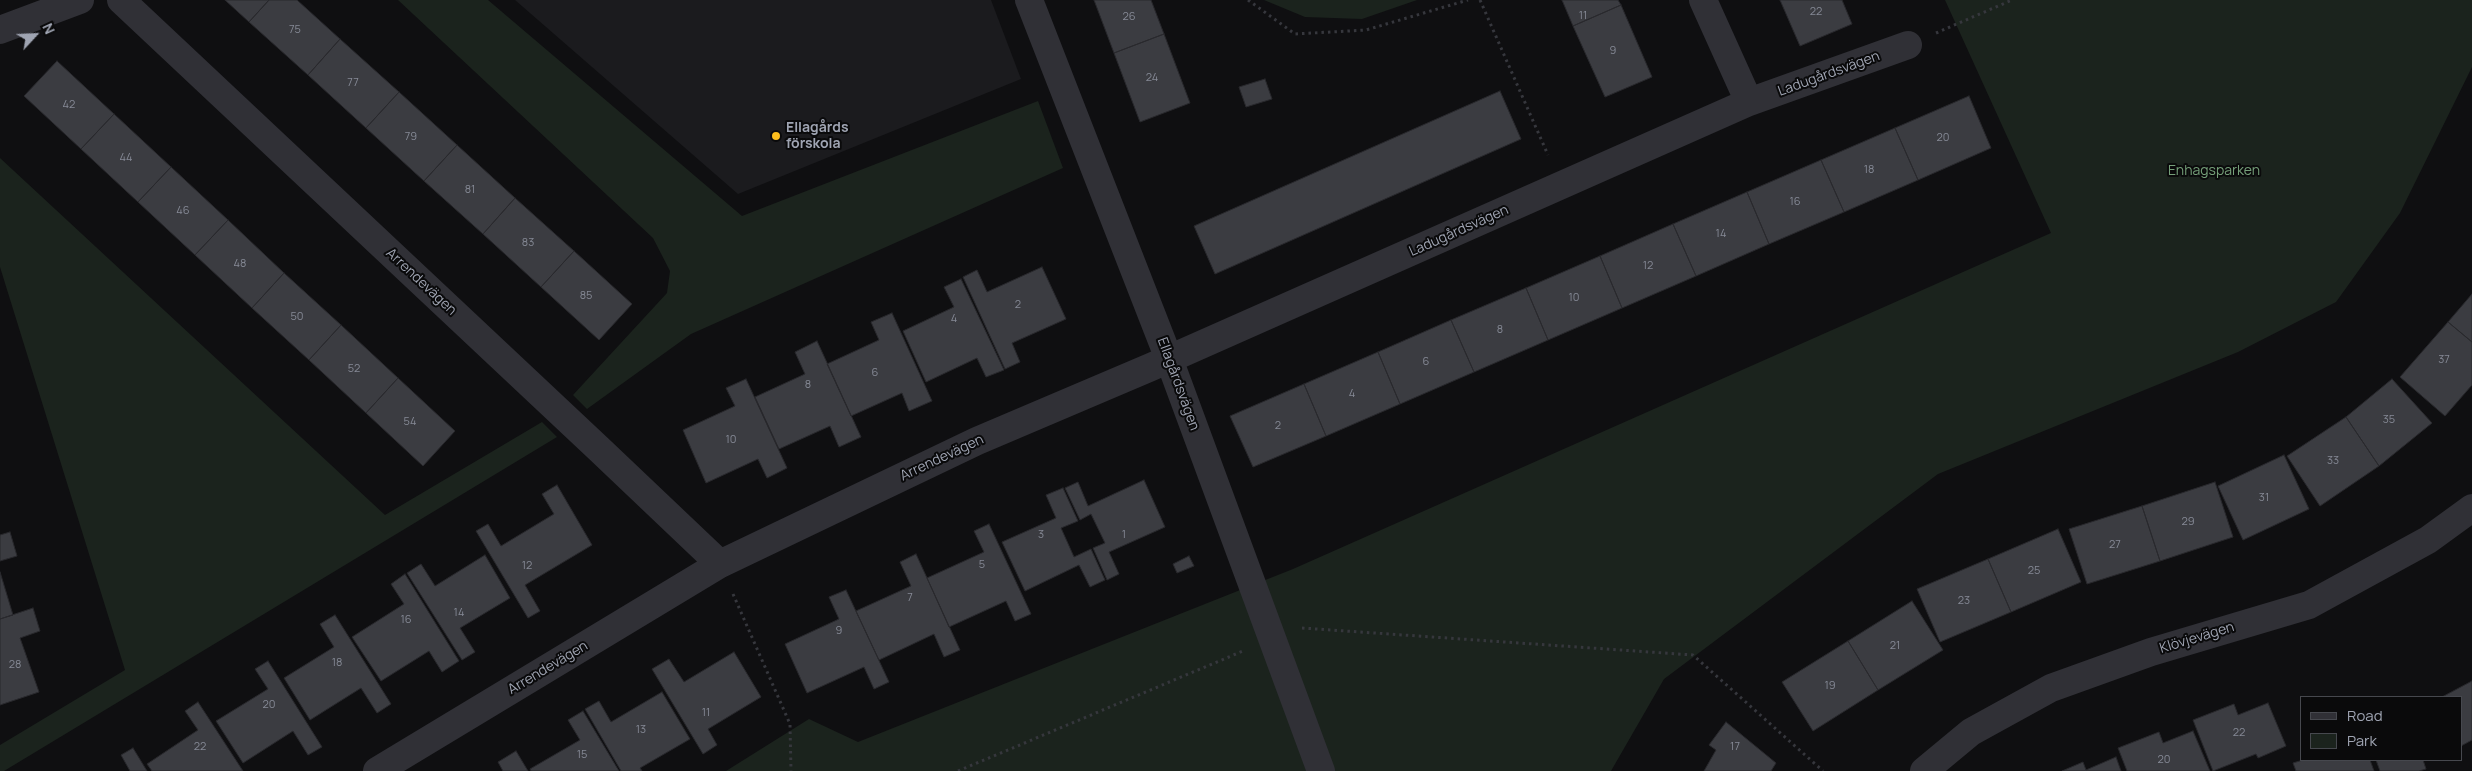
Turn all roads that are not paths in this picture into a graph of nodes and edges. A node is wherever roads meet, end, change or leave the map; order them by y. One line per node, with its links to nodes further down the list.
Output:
1 (80, 0): 5 (street)
2 (121, 0): 10 (street, Arrendevägen)
3 (1029, 0): 8 (street, Ellagårdsvägen)
4 (1703, 0): 7 (street)
5 (0, 30)
6 (1908, 45): 7 (street, Ladugårdsvägen)
7 (1749, 102): 8 (street, Ladugårdsvägen)
8 (1169, 359): 10 (street, Arrendevägen); 12 (street, Ellagårdsvägen)
9 (2472, 508): 13 (street, Klövjevägen)
10 (720, 564): 11 (street, Arrendevägen)
11 (377, 771)
12 (1321, 771)
13 (1924, 771)

